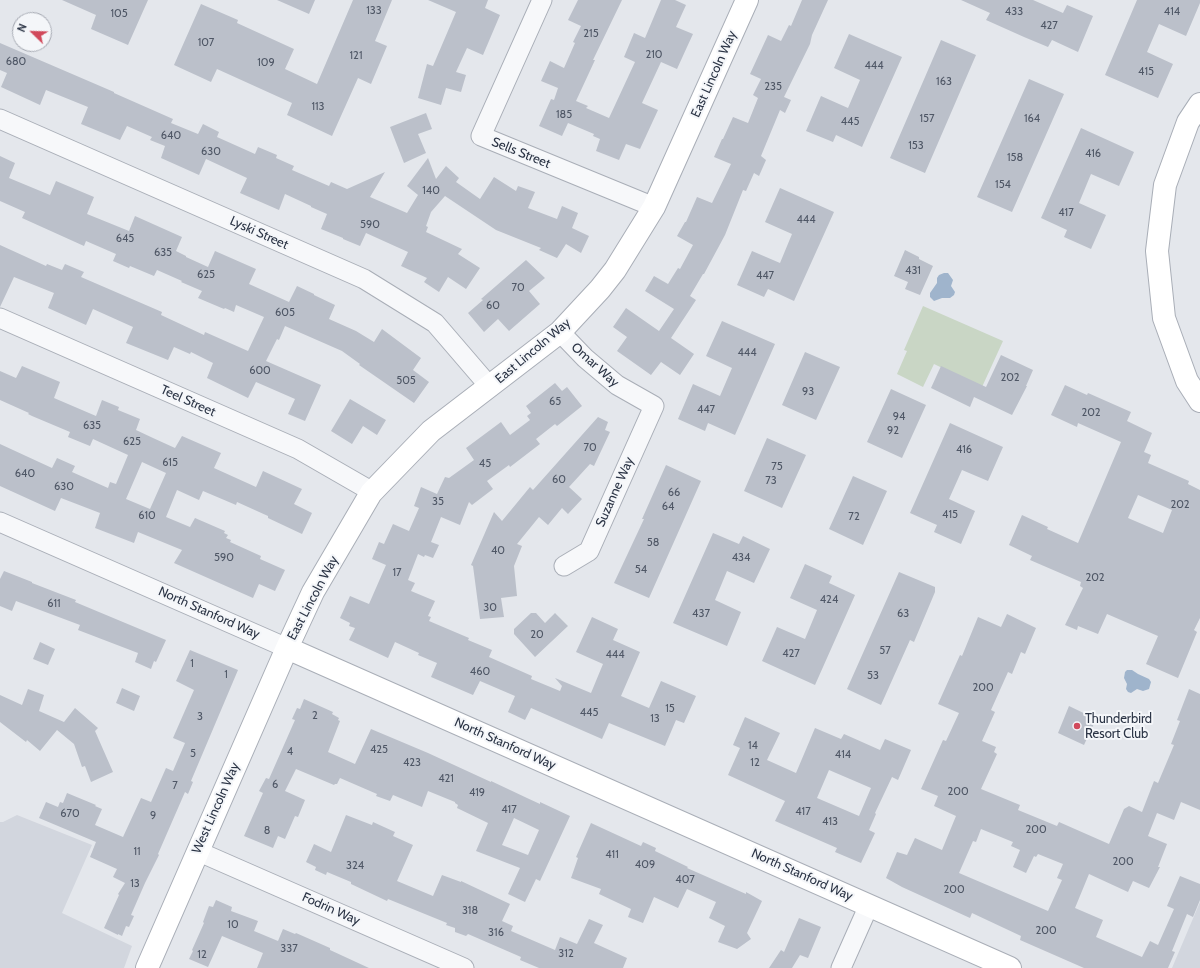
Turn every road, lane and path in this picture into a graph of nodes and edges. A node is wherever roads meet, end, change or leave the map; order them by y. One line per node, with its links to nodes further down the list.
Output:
1 (542, 0): 5 (street, Sells Street)
2 (747, 0): 5 (street, East Lincoln Way)
3 (1200, 104): 9 (street)
4 (0, 119): 8 (street, Lyski Street)
5 (654, 207): 7 (street, East Lincoln Way)
6 (0, 318): 11 (street, Teel Street)
7 (560, 332): 8 (street, East Lincoln Way); 10 (street, Omar Way)
8 (490, 387): 11 (street, East Lincoln Way)
9 (1200, 401)
10 (654, 406): 13 (street, Suzanne Way)
11 (372, 493): 14 (street, East Lincoln Way)
12 (0, 522): 14 (street, North Stanford Way)
13 (564, 566)
14 (287, 648): 15 (street, West Lincoln Way); 16 (street, North Stanford Way)
15 (198, 851): 17 (street, West Lincoln Way); 18 (street, Fodrin Way)
16 (869, 905): 19 (street); 20 (street, North Stanford Way)
17 (147, 968)
18 (464, 968)
19 (842, 968)
20 (1010, 968)

